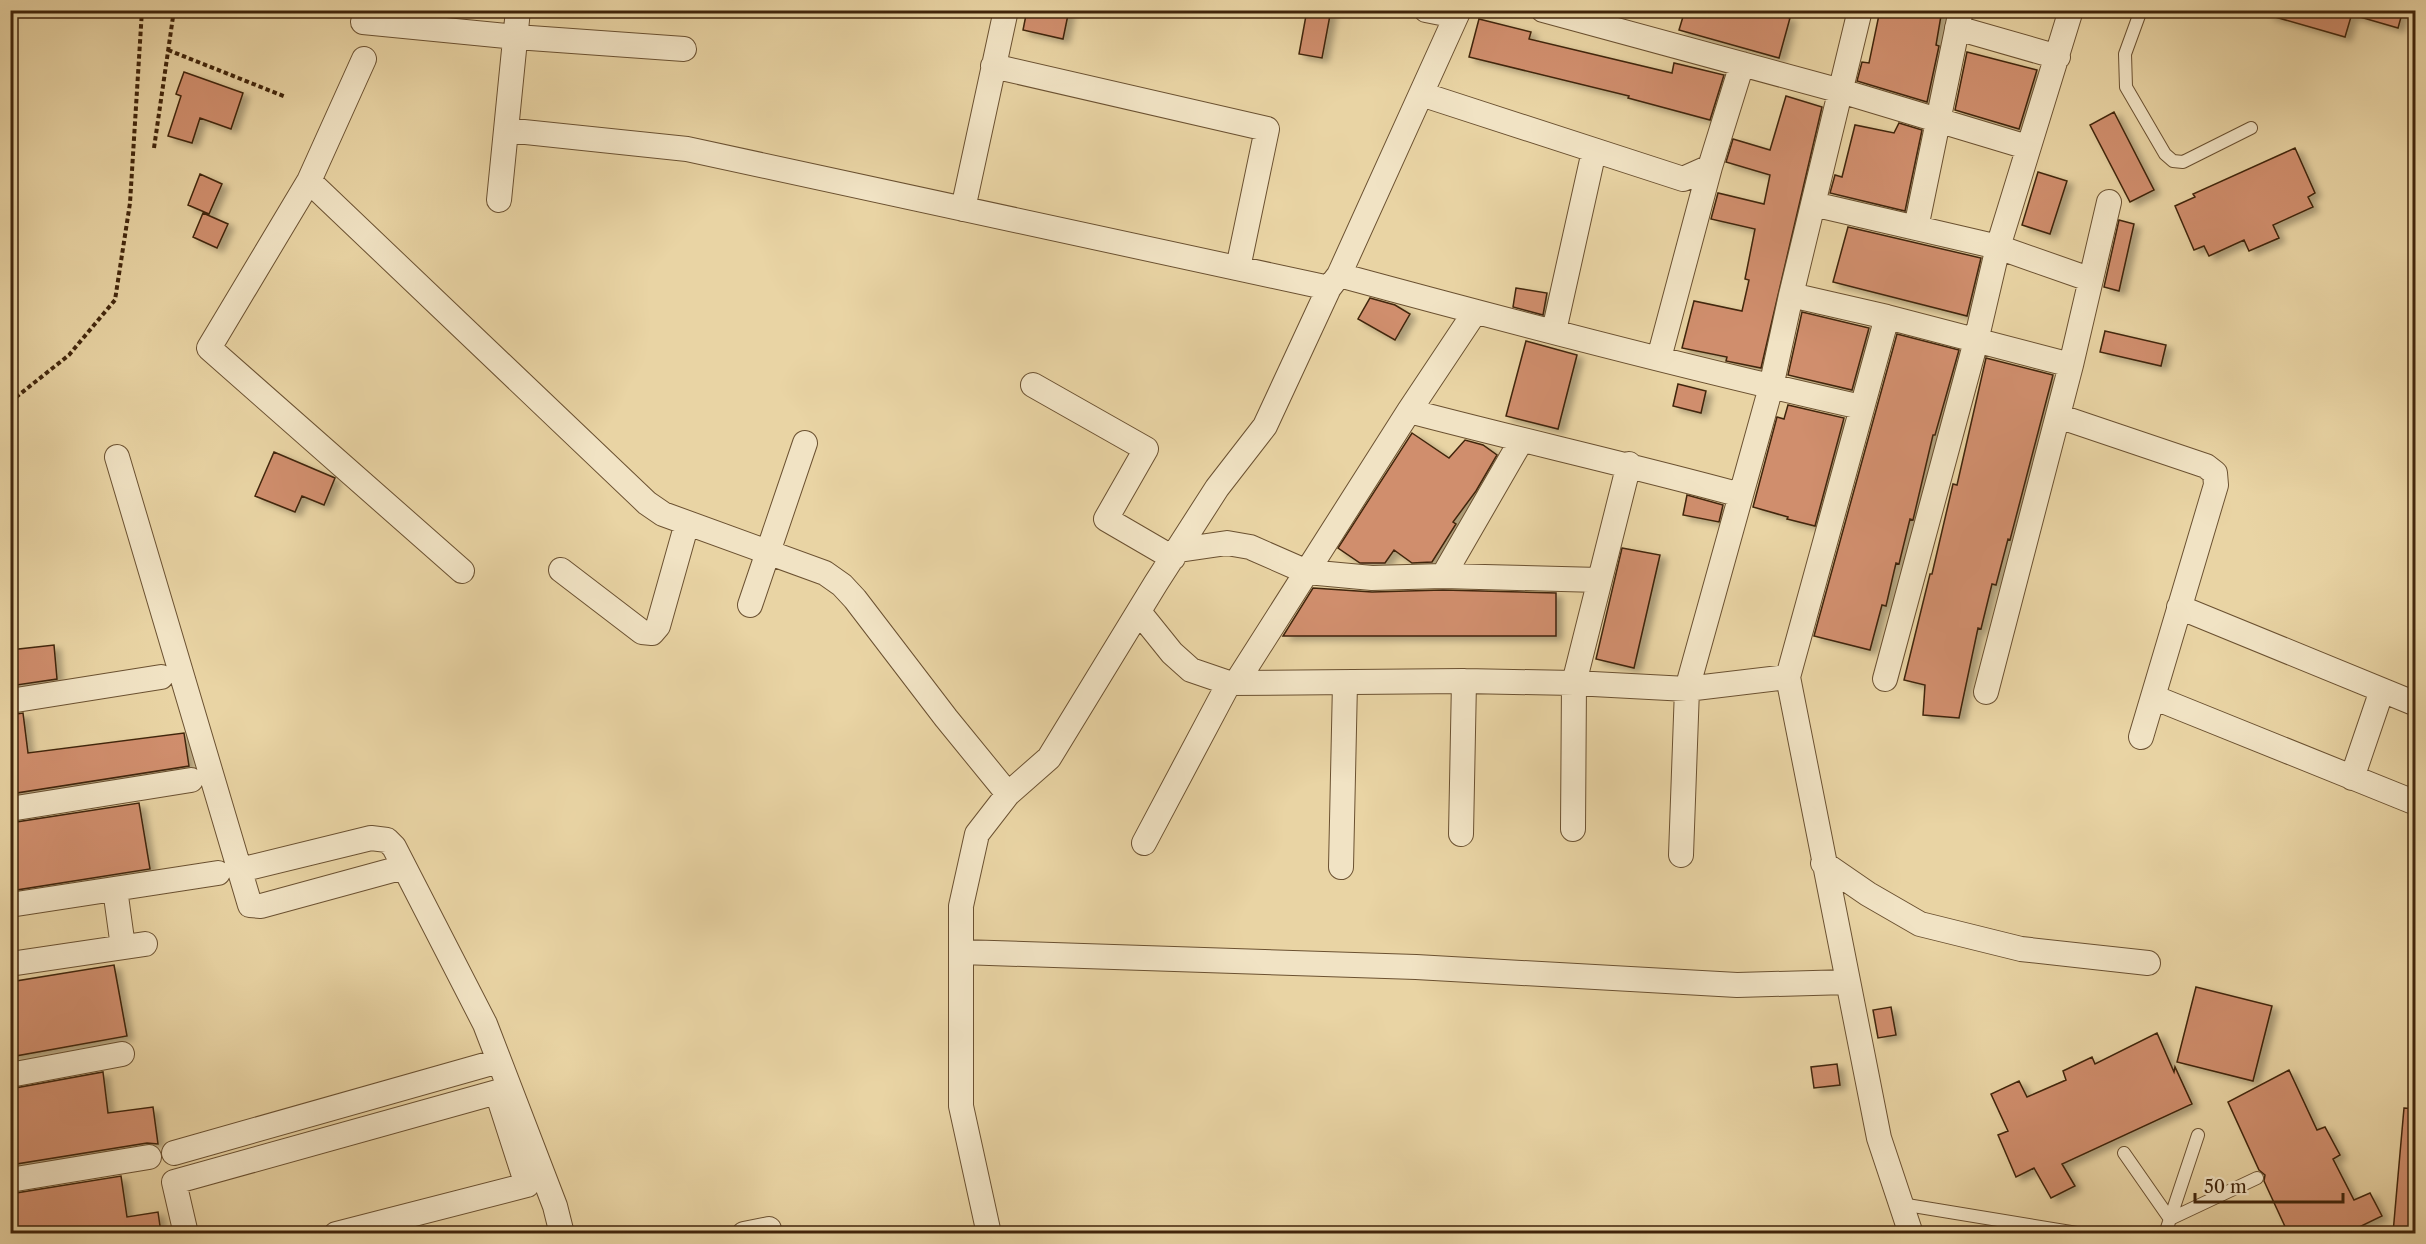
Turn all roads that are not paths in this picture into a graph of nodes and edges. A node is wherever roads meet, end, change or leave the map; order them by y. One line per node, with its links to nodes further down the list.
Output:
1 (518, 10): 12 (street)
2 (1006, 10): 17 (street)
3 (1426, 10): 8 (street)
4 (1543, 10): 9 (street)
5 (1860, 10): 18 (street)
6 (2071, 10): 14 (street)
7 (2141, 10): 21 (lane)
8 (1457, 13): 19 (street)
9 (1586, 16): 16 (street)
10 (1959, 19): 14 (street); 20 (street)
11 (363, 22): 12 (street)
12 (516, 37): 13 (street); 22 (street)
13 (684, 49)
14 (2058, 57): 23 (street)
15 (364, 59): 26 (street)
16 (1742, 64): 18 (street); 25 (street)
17 (993, 66): 30 (street); 33 (street)
18 (1841, 91): 20 (street); 29 (street)
19 (1421, 94): 24 (street); 35 (street)
20 (1938, 120): 23 (street); 31 (street)
21 (2251, 128)
22 (506, 130): 27 (street); 30 (street)
23 (2027, 147): 32 (street)
24 (1594, 152): 25 (street); 39 (street)
25 (1710, 167): 41 (street)
26 (309, 181): 53 (street); 57 (street)
27 (499, 200)
28 (2109, 202): 34 (street)
29 (1813, 204): 31 (street); 36 (street)
30 (963, 209): 33 (street)
31 (1916, 228): 32 (street)
32 (1998, 247): 34 (street); 40 (street)
33 (1239, 268): 35 (street)
34 (2089, 279): 42 (street)
35 (1334, 282): 37 (street); 55 (street)
36 (1791, 295): 38 (street); 44 (street)
37 (1475, 312): 39 (street); 46 (street)
38 (1887, 317): 40 (street); 45 (street)
39 (1554, 331): 41 (street)
40 (1976, 341): 42 (street); 66 (street)
41 (1659, 358): 44 (street)
42 (2071, 365): 47 (street)
43 (1033, 385): 55 (street)
44 (1771, 387): 45 (street); 52 (street)
45 (1861, 406): 65 (street)
46 (1408, 411): 48 (street); 58 (street)
47 (2058, 416): 62 (street); 73 (street)
48 (1521, 441): 51 (street); 59 (street)
49 (805, 443): 54 (street)
50 (117, 457): 90 (street)
51 (1629, 464): 52 (street); 60 (street)
52 (1742, 495): 71 (street)
53 (687, 523): 54 (street); 56 (street)
54 (769, 553): 61 (street); 80 (street)
55 (1176, 554): 58 (street); 63 (street)
56 (561, 570)
57 (462, 571)
58 (1307, 572): 59 (street); 68 (street)
59 (1443, 576): 60 (street)
60 (1599, 580): 70 (street)
61 (750, 605)
62 (2179, 607): 72 (street); 74 (street)
63 (1139, 612): 68 (street); 80 (street)
64 (161, 677): 75 (street)
65 (1788, 677): 71 (street); 87 (street)
66 (1885, 679)
67 (1464, 681): 69 (street); 70 (street); 84 (street)
68 (1232, 683): 69 (street); 85 (street)
69 (1345, 683): 89 (street)
70 (1574, 683): 71 (street); 83 (street)
71 (1687, 689): 86 (street)
72 (2382, 690): 76 (street); 78 (street)
73 (1986, 692)
74 (2153, 697): 77 (street); 78 (street)
75 (10, 701)
76 (2415, 704)
77 (2141, 736)
78 (2352, 778): 81 (street)
79 (191, 780): 82 (street)
80 (1008, 794): 93 (street)
81 (2415, 803)
82 (10, 809)
83 (1572, 829)
84 (1461, 834)
85 (1144, 843)
86 (1681, 855)
87 (1823, 863): 94 (street); 96 (street)
88 (404, 867): 90 (street); 90 (street); 98 (street)
89 (1341, 867)
90 (229, 871): 91 (street)
91 (115, 889): 92 (street); 95 (street)
92 (10, 905)
93 (961, 952): 96 (street); 113 (street)
94 (2148, 963)
95 (10, 964)
96 (1848, 982): 106 (street)
97 (122, 1054): 99 (street)
98 (499, 1061): 101 (street); 111 (street)
99 (10, 1074)
100 (2198, 1136): 107 (lane)
101 (174, 1153)
102 (2124, 1153): 107 (lane)
103 (149, 1157): 105 (street)
104 (2258, 1178): 107 (lane)
105 (10, 1180)
106 (1901, 1204): 114 (street); 115 (lane)
107 (2170, 1219): 116 (lane)
108 (769, 1229): 112 (street)
109 (186, 1233): 110 (street)
110 (343, 1233)
111 (562, 1233)
112 (744, 1233)
113 (989, 1233)
114 (1911, 1233)
115 (2083, 1233)
116 (2165, 1233)

